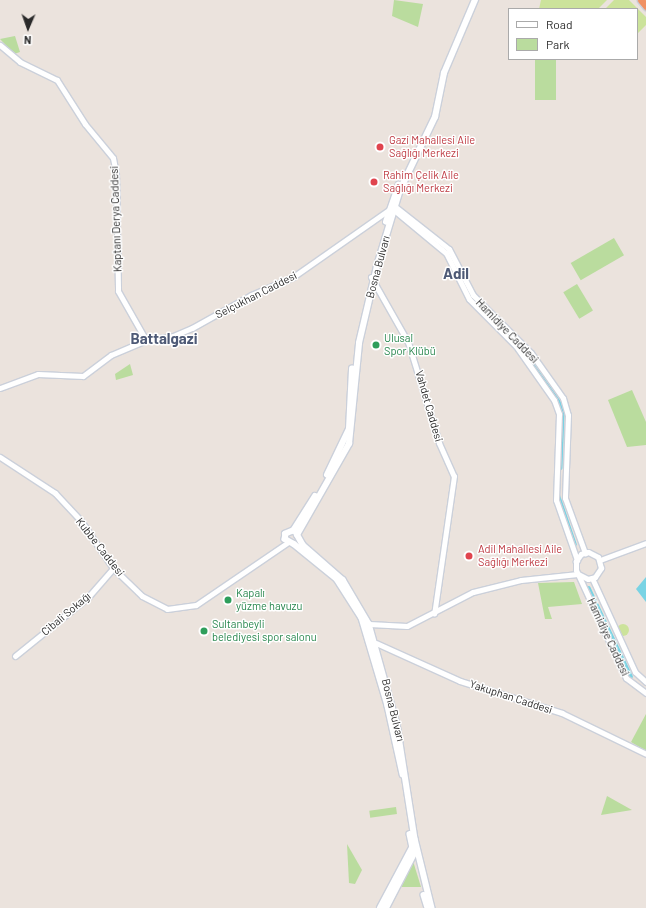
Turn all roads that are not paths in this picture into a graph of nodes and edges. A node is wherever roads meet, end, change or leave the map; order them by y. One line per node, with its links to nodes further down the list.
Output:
1 (471, 0): 6 (main road, Bosna Bulvarı)
2 (475, 0): 6 (main road, Bosna Bulvarı)
3 (642, 0): 4 (highway)
4 (646, 6)
5 (0, 45): 10 (street, Kaptanı Derya Caddesi)
6 (392, 207): 7 (street, Hamidiye Caddesi); 8 (street, Hamidiye Caddesi); 9 (main road, Bosna Bulvarı); 10 (street, Selçukhan Caddesi)
7 (458, 266): 8 (street); 11 (street, Hamidiye Caddesi)
8 (456, 273): 12 (street, Hamidiye Caddesi)
9 (372, 279): 17 (main road, Bosna Bulvarı); 27 (street, Vahdet Caddesi)
10 (146, 340): 13 (street, Selçukhan Caddesi)
11 (524, 346): 12 (street); 16 (street, Hamidiye Caddesi)
12 (518, 349): 15 (street, Hamidiye Caddesi)
13 (0, 388)
14 (0, 457): 24 (street, Kubbe Caddesi)
15 (556, 473): 16 (street); 22 (street, Hamidiye Caddesi)
16 (565, 479): 21 (street, Hamidiye Caddesi)
17 (296, 535): 18 (main road); 20 (main road); 28 (main road, Bosna Bulvarı)
18 (287, 543): 20 (main road); 24 (street, Kubbe Caddesi)
19 (646, 543): 23 (street)
20 (294, 544): 36 (main road, Bosna Bulvarı)
21 (585, 553): 22 (street); 23 (street)
22 (577, 560): 25 (street)
23 (600, 560): 26 (street)
24 (113, 568): 30 (street, Cibali Sokağı)
25 (578, 574): 26 (street); 27 (street); 32 (street, Hamidiye Caddesi)
26 (592, 578): 31 (street)
27 (434, 614): 28 (street)
28 (369, 624): 29 (main road, Bosna Bulvarı)
29 (376, 643): 35 (street, Yakuphan Caddesi); 36 (main road, Bosna Bulvarı)
30 (15, 656)
31 (636, 674): 32 (street); 33 (street)
32 (630, 682): 34 (street, Hamidiye Caddesi)
33 (646, 682)
34 (646, 693)
35 (646, 754)
36 (415, 849): 37 (main road); 38 (main road); 39 (main road, Bosna Bulvarı); 40 (main road, Bosna Bulvarı)
37 (380, 908)
38 (386, 908)
39 (428, 908)
40 (432, 908)

